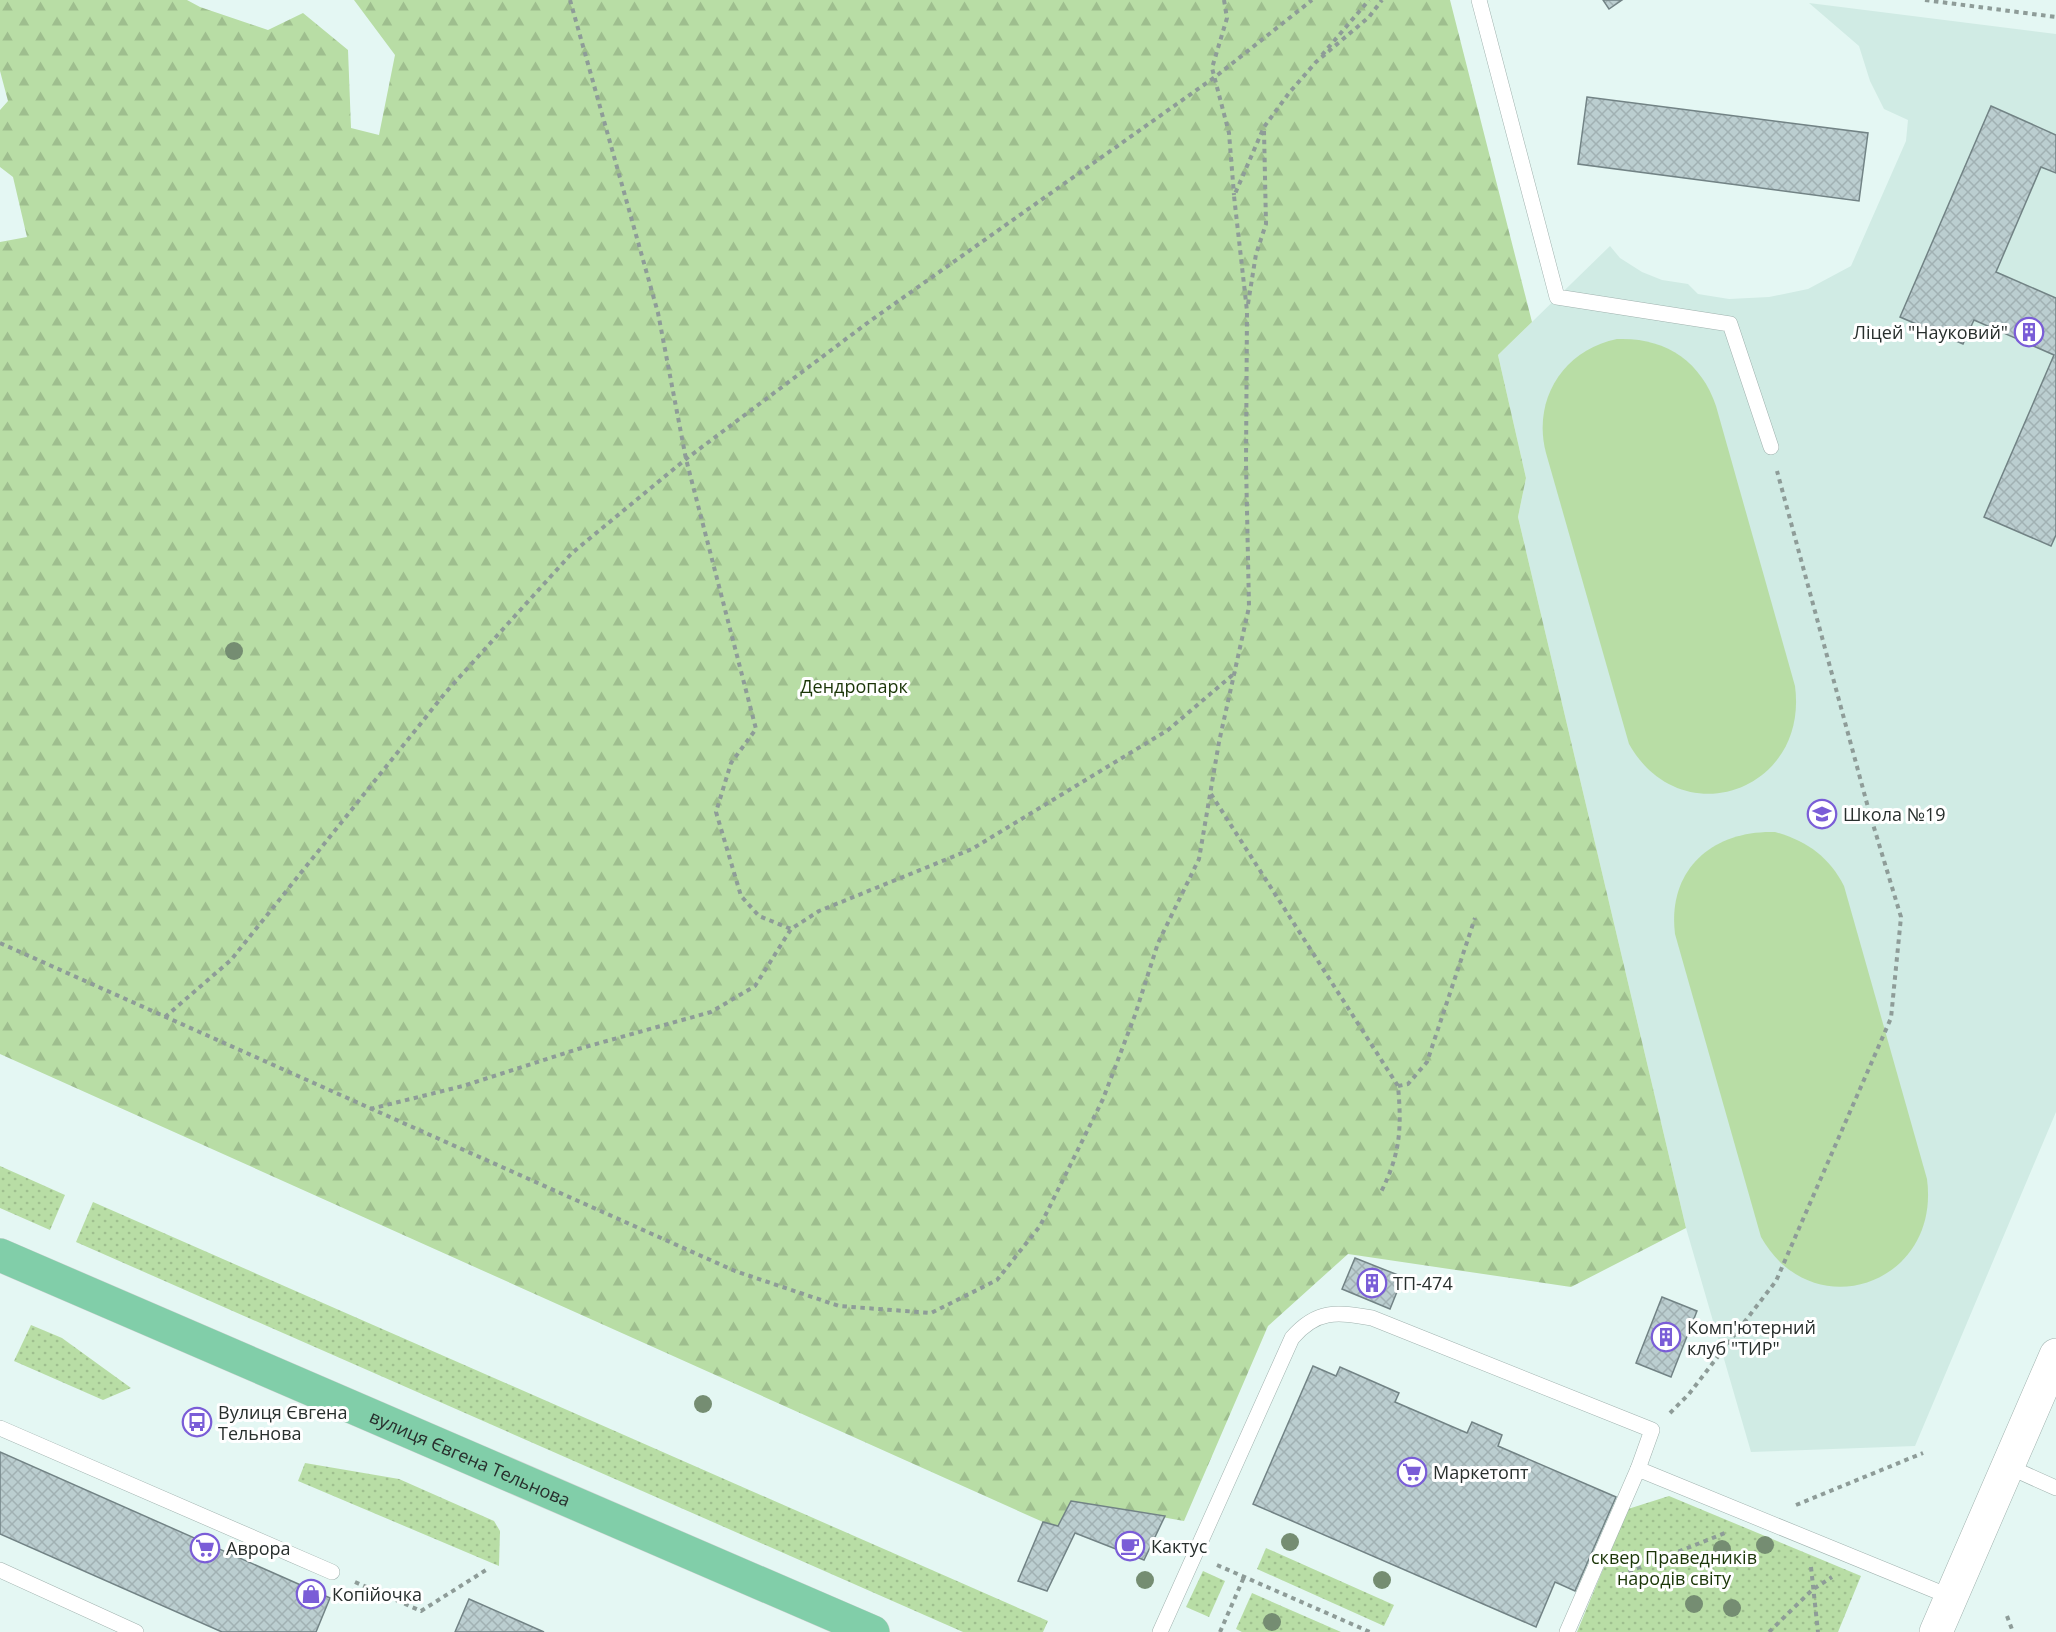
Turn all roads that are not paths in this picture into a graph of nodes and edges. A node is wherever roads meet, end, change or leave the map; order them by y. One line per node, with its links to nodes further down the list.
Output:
1 (1479, 0): 2 (lane)
2 (1771, 447)
3 (0, 1255): 13 (main road, вулиця Євгена Тельнова)
4 (2056, 1355): 6 (main road)
5 (0, 1428): 10 (lane)
6 (2007, 1466): 8 (lane); 11 (main road)
7 (1638, 1469): 11 (lane); 14 (lane); 15 (lane)
8 (2056, 1488)
9 (0, 1570): 12 (lane)
10 (332, 1572)
11 (1951, 1597): 16 (main road)
12 (135, 1632)
13 (873, 1632)
14 (1160, 1632)
15 (1567, 1632)
16 (1936, 1632)

